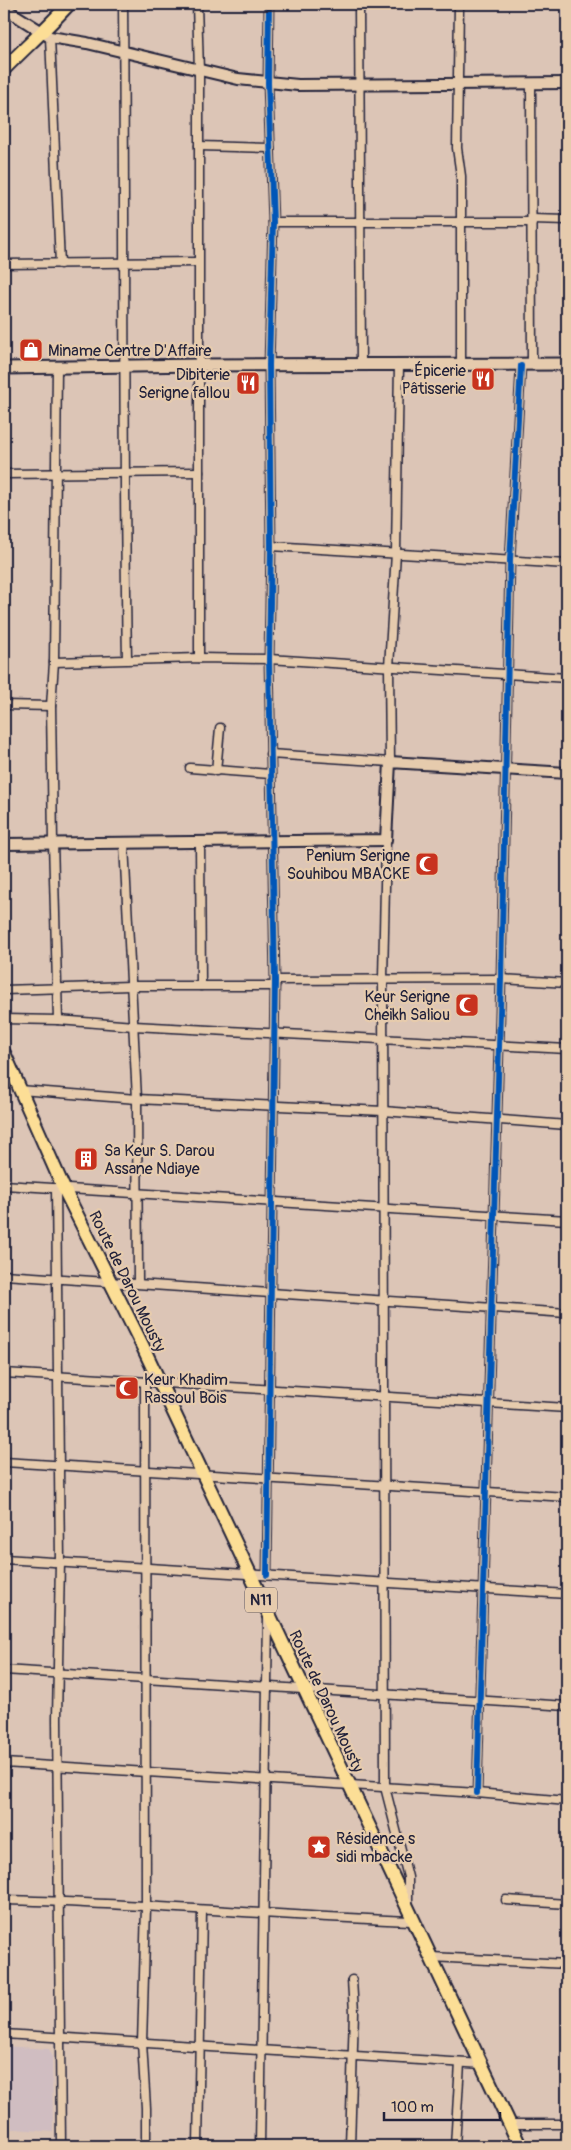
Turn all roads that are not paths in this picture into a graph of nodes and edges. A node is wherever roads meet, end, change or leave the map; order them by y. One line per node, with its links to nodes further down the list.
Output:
1 (59, 4): 9 (main road)
2 (69, 4): 9 (main road)
3 (123, 4): 10 (street)
4 (198, 4): 12 (street)
5 (269, 4): 13 (street)
6 (359, 4): 17 (street)
7 (458, 4): 14 (street)
8 (4, 8): 9 (street)
9 (44, 32): 10 (street); 11 (main road); 27 (street)
10 (123, 51): 12 (street); 28 (street)
11 (4, 69)
12 (199, 70): 13 (street); 18 (street)
13 (268, 83): 17 (street); 19 (street)
14 (457, 83): 15 (street); 17 (street); 24 (street)
15 (531, 83): 16 (street); 20 (street)
16 (567, 83)
17 (359, 84): 23 (street)
18 (199, 146): 19 (street); 25 (street)
19 (270, 148): 22 (street)
20 (532, 220): 21 (street); 24 (street); 35 (street)
21 (567, 220)
22 (273, 222): 23 (street); 33 (street)
23 (361, 222): 24 (street); 34 (street)
24 (460, 222): 30 (street)
25 (198, 262): 28 (street); 32 (street)
26 (4, 264): 27 (street)
27 (60, 264): 28 (street)
28 (125, 264): 36 (street)
29 (399, 364): 30 (main road); 34 (main road); 44 (street)
30 (461, 364): 35 (main road)
31 (567, 364): 35 (main road)
32 (199, 365): 33 (main road); 36 (main road); 39 (street)
33 (269, 365): 34 (main road); 43 (street)
34 (361, 365)
35 (526, 365): 45 (street)
36 (124, 366): 37 (main road); 40 (street)
37 (57, 367): 38 (main road); 42 (street)
38 (4, 368)
39 (199, 472): 40 (street); 47 (street)
40 (124, 473): 42 (street); 48 (street)
41 (4, 474): 42 (street)
42 (57, 474): 50 (street)
43 (271, 546): 44 (street); 49 (street)
44 (396, 553): 45 (street); 51 (street)
45 (510, 560): 46 (street); 52 (street)
46 (567, 564)
47 (199, 658): 48 (street); 49 (street)
48 (127, 659): 50 (street)
49 (268, 659): 51 (street); 57 (street)
50 (54, 662): 55 (street)
51 (389, 668): 52 (street); 58 (street)
52 (509, 675): 53 (street); 60 (street)
53 (567, 678)
54 (4, 704): 55 (street)
55 (51, 706): 67 (street)
56 (220, 728): 61 (street)
57 (270, 754): 58 (street); 63 (street)
58 (390, 762): 60 (street); 64 (street)
59 (190, 768): 61 (street)
60 (507, 769): 62 (street); 71 (street)
61 (216, 771): 63 (street)
62 (567, 773)
63 (270, 774): 66 (street)
64 (386, 840): 66 (street); 70 (street)
65 (200, 841): 66 (street); 69 (street); 75 (street)
66 (271, 841): 72 (street)
67 (52, 842): 68 (street); 69 (street); 76 (street)
68 (4, 844)
69 (124, 844): 74 (street)
70 (383, 978): 71 (street); 72 (street); 82 (street)
71 (501, 979): 73 (street); 83 (street)
72 (275, 983): 75 (street); 81 (street)
73 (567, 983)
74 (130, 986): 75 (street); 76 (street); 80 (street)
75 (201, 986)
76 (56, 988): 77 (street); 79 (street)
77 (4, 990)
78 (4, 1019): 79 (street)
79 (58, 1020): 80 (street)
80 (134, 1026): 81 (street); 87 (street)
81 (274, 1033): 82 (street); 88 (street)
82 (383, 1038): 83 (street); 89 (street)
83 (499, 1045): 84 (street); 90 (street)
84 (567, 1049)
85 (4, 1053): 86 (main road, Route de Darou Mousty / N11)
86 (20, 1090): 87 (street); 93 (main road, Route de Darou Mousty / N11)
87 (137, 1099): 88 (street); 94 (street)
88 (274, 1106): 89 (street); 95 (street)
89 (383, 1111): 90 (street); 96 (street)
90 (497, 1120): 91 (street); 97 (street)
91 (567, 1125)
92 (4, 1185): 93 (street)
93 (60, 1188): 94 (street); 100 (street); 102 (main road, Route de Darou Mousty / N11)
94 (139, 1193): 95 (street); 101 (street)
95 (272, 1202): 96 (street); 103 (street)
96 (383, 1209): 97 (street); 104 (street)
97 (494, 1216): 98 (street); 105 (street)
98 (567, 1220)
99 (4, 1275): 100 (street)
100 (56, 1279): 102 (street); 108 (street)
101 (138, 1283): 102 (street); 103 (street)
102 (112, 1284): 110 (main road, Route de Darou Mousty / N11)
103 (271, 1292): 104 (street); 111 (street)
104 (384, 1300): 105 (street); 112 (street)
105 (491, 1309): 106 (street); 113 (street)
106 (567, 1313)
107 (4, 1373): 108 (street)
108 (57, 1376): 109 (street); 116 (street)
109 (145, 1382): 110 (street); 117 (street)
110 (159, 1382): 111 (street); 118 (main road, Route de Darou Mousty / N11)
111 (270, 1390): 112 (street); 119 (street)
112 (384, 1396): 113 (street); 120 (street)
113 (488, 1403): 114 (street); 121 (street)
114 (567, 1408)
115 (4, 1462): 116 (street)
116 (58, 1466): 117 (street); 124 (street)
117 (145, 1471): 118 (street); 125 (street)
118 (203, 1475): 119 (street); 126 (main road, Route de Darou Mousty / N11)
119 (268, 1479): 120 (street); 127 (street)
120 (384, 1486): 121 (street); 128 (street)
121 (486, 1492): 122 (street); 129 (street)
122 (567, 1497)
123 (4, 1559): 124 (street)
124 (60, 1562): 125 (street); 133 (street)
125 (145, 1568): 126 (street); 134 (street)
126 (249, 1574): 127 (street); 131 (main road, Route de Darou Mousty / N11)
127 (267, 1575): 128 (street)
128 (385, 1583): 129 (street); 137 (street)
129 (483, 1589): 130 (street); 138 (street)
130 (567, 1594)
131 (268, 1615): 135 (street); 136 (main road, Route de Darou Mousty / N11)
132 (4, 1670): 133 (street)
133 (58, 1674): 134 (street); 141 (street)
134 (145, 1679): 135 (street); 142 (street)
135 (267, 1687): 136 (street); 143 (street)
136 (304, 1689): 137 (street); 144 (main road, Route de Darou Mousty / N11)
137 (385, 1694): 138 (street); 145 (street)
138 (479, 1700): 139 (street); 146 (street)
139 (567, 1706)
140 (4, 1763): 141 (street)
141 (58, 1766): 142 (street); 150 (street)
142 (146, 1772): 143 (street); 152 (street)
143 (266, 1779): 144 (street); 154 (street)
144 (349, 1786): 145 (street); 155 (main road, Route de Darou Mousty / N11)
145 (385, 1787): 146 (street); 155 (street)
146 (477, 1793): 147 (street)
147 (567, 1801)
148 (4, 1900): 150 (street)
149 (506, 1900): 151 (street)
150 (59, 1901): 152 (street); 160 (street)
151 (567, 1904)
152 (146, 1907): 153 (street); 161 (street)
153 (202, 1910): 154 (street); 162 (street)
154 (264, 1915): 155 (street); 163 (street)
155 (411, 1916): 156 (main road, Route de Darou Mousty / N11)
156 (430, 1957): 157 (street); 166 (main road, Route de Darou Mousty / N11)
157 (567, 1964)
158 (352, 1980): 164 (street)
159 (4, 2034): 160 (street)
160 (60, 2038): 161 (street); 169 (street)
161 (142, 2043): 162 (street); 170 (street)
162 (198, 2046): 163 (street); 171 (street)
163 (262, 2050): 164 (street); 172 (street)
164 (352, 2056): 165 (street); 173 (street)
165 (460, 2063): 166 (street); 174 (street)
166 (483, 2064): 167 (main road, Route de Darou Mousty / N11)
167 (509, 2124): 168 (street); 175 (main road, Route de Darou Mousty / N11)
168 (567, 2124)
169 (61, 2146)
170 (146, 2146)
171 (198, 2146)
172 (260, 2146)
173 (350, 2146)
174 (455, 2146)
175 (520, 2146)

